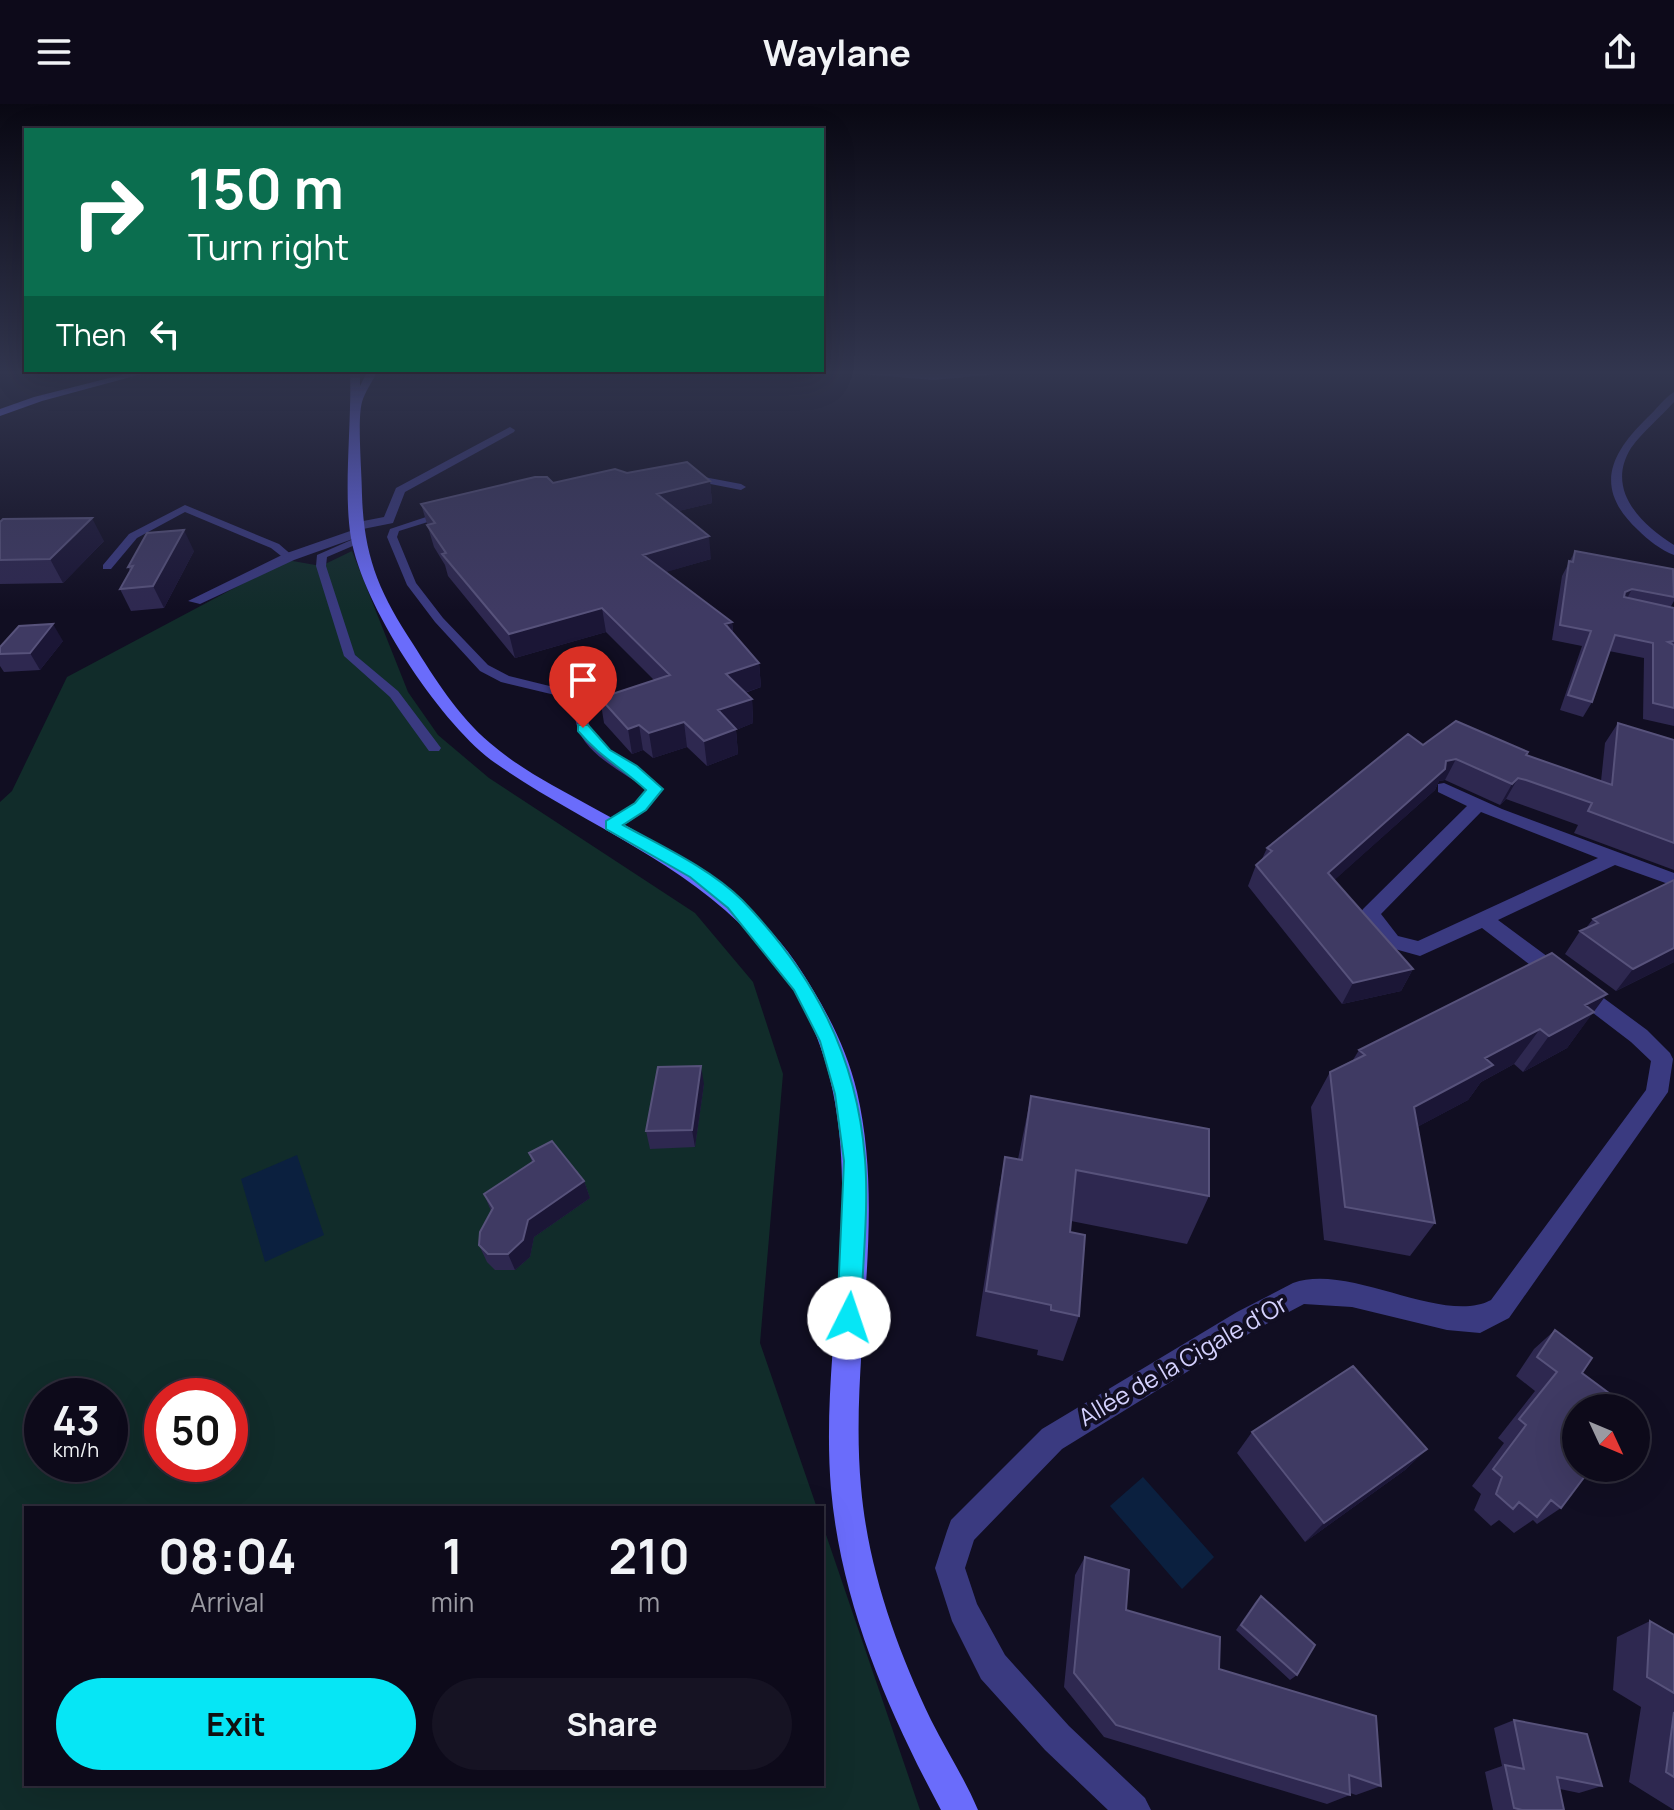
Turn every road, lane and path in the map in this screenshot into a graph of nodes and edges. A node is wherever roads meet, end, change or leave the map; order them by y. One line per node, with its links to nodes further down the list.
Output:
1 (356, 452): 7 (main road)
2 (470, 452): 7 (street)
3 (1623, 452): 8 (street)
4 (677, 477): 5 (lane)
5 (741, 487)
6 (451, 512): 15 (lane)
7 (357, 533): 9 (street); 12 (lane); 15 (main road)
8 (1674, 551)
9 (289, 557): 10 (lane); 11 (street)
10 (107, 567)
11 (195, 601)
12 (434, 748)
13 (1444, 788): 14 (street)
14 (1478, 805): 16 (street); 18 (street)
15 (612, 825): 19 (main road)
16 (1614, 858): 17 (street); 18 (street)
17 (1674, 880)
18 (1483, 919): 20 (street, Allée de la Cigale d'Or)
19 (960, 1810)
20 (1133, 1810)

